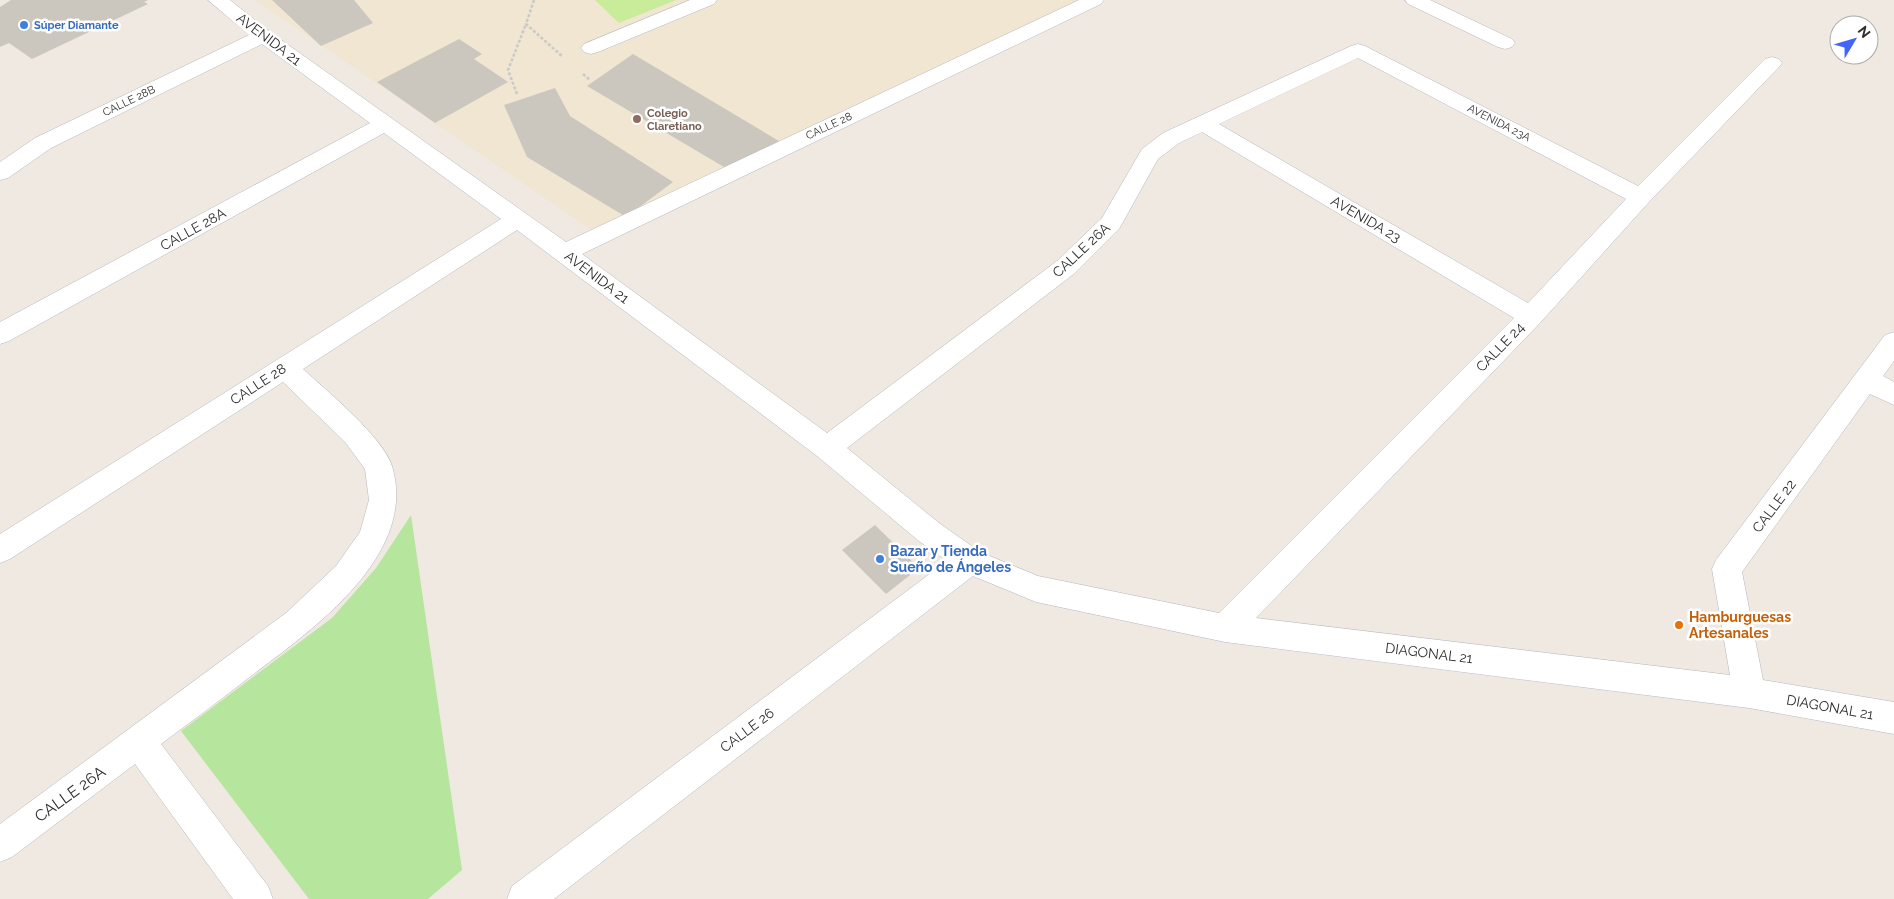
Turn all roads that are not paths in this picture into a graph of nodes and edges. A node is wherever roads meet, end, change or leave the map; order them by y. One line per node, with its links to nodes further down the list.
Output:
1 (218, 0): 5 (street, AVENIDA 21)
2 (707, 0): 7 (street)
3 (1094, 0): 15 (street, CALLE 28)
4 (1415, 0): 6 (street)
5 (263, 36): 11 (street, AVENIDA 21); 12 (street, CALLE 28B)
6 (1505, 43)
7 (591, 48)
8 (1358, 50): 10 (street, CALLE 26A); 13 (street, AVENIDA 23A)
9 (1772, 63): 13 (street, CALLE 24)
10 (1202, 123): 16 (street, AVENIDA 23); 22 (street, CALLE 26A)
11 (385, 124): 14 (street, AVENIDA 21); 17 (street, CALLE 28A)
12 (0, 173)
13 (1641, 197): 16 (street, CALLE 24)
14 (518, 219): 15 (street, AVENIDA 21); 19 (street, CALLE 28)
15 (564, 253): 22 (street, AVENIDA 21)
16 (1531, 316): 25 (street, CALLE 24)
17 (0, 334)
18 (1894, 342): 20 (street, CALLE 22)
19 (284, 367): 23 (street, CALLE 28); 28 (street, CALLE 26A)
20 (1867, 380): 21 (street); 26 (street, CALLE 22)
21 (1894, 395)
22 (827, 448): 24 (street, AVENIDA 21)
23 (0, 550)
24 (970, 561): 25 (street, DIAGONAL 21); 31 (street, CALLE 26)
25 (1225, 628): 26 (street, DIAGONAL 21)
26 (1749, 693): 27 (street, DIAGONAL 21)
27 (1894, 718)
28 (139, 742): 29 (street, CALLE 26A); 30 (street)
29 (0, 845)
30 (255, 899)
31 (524, 899)

